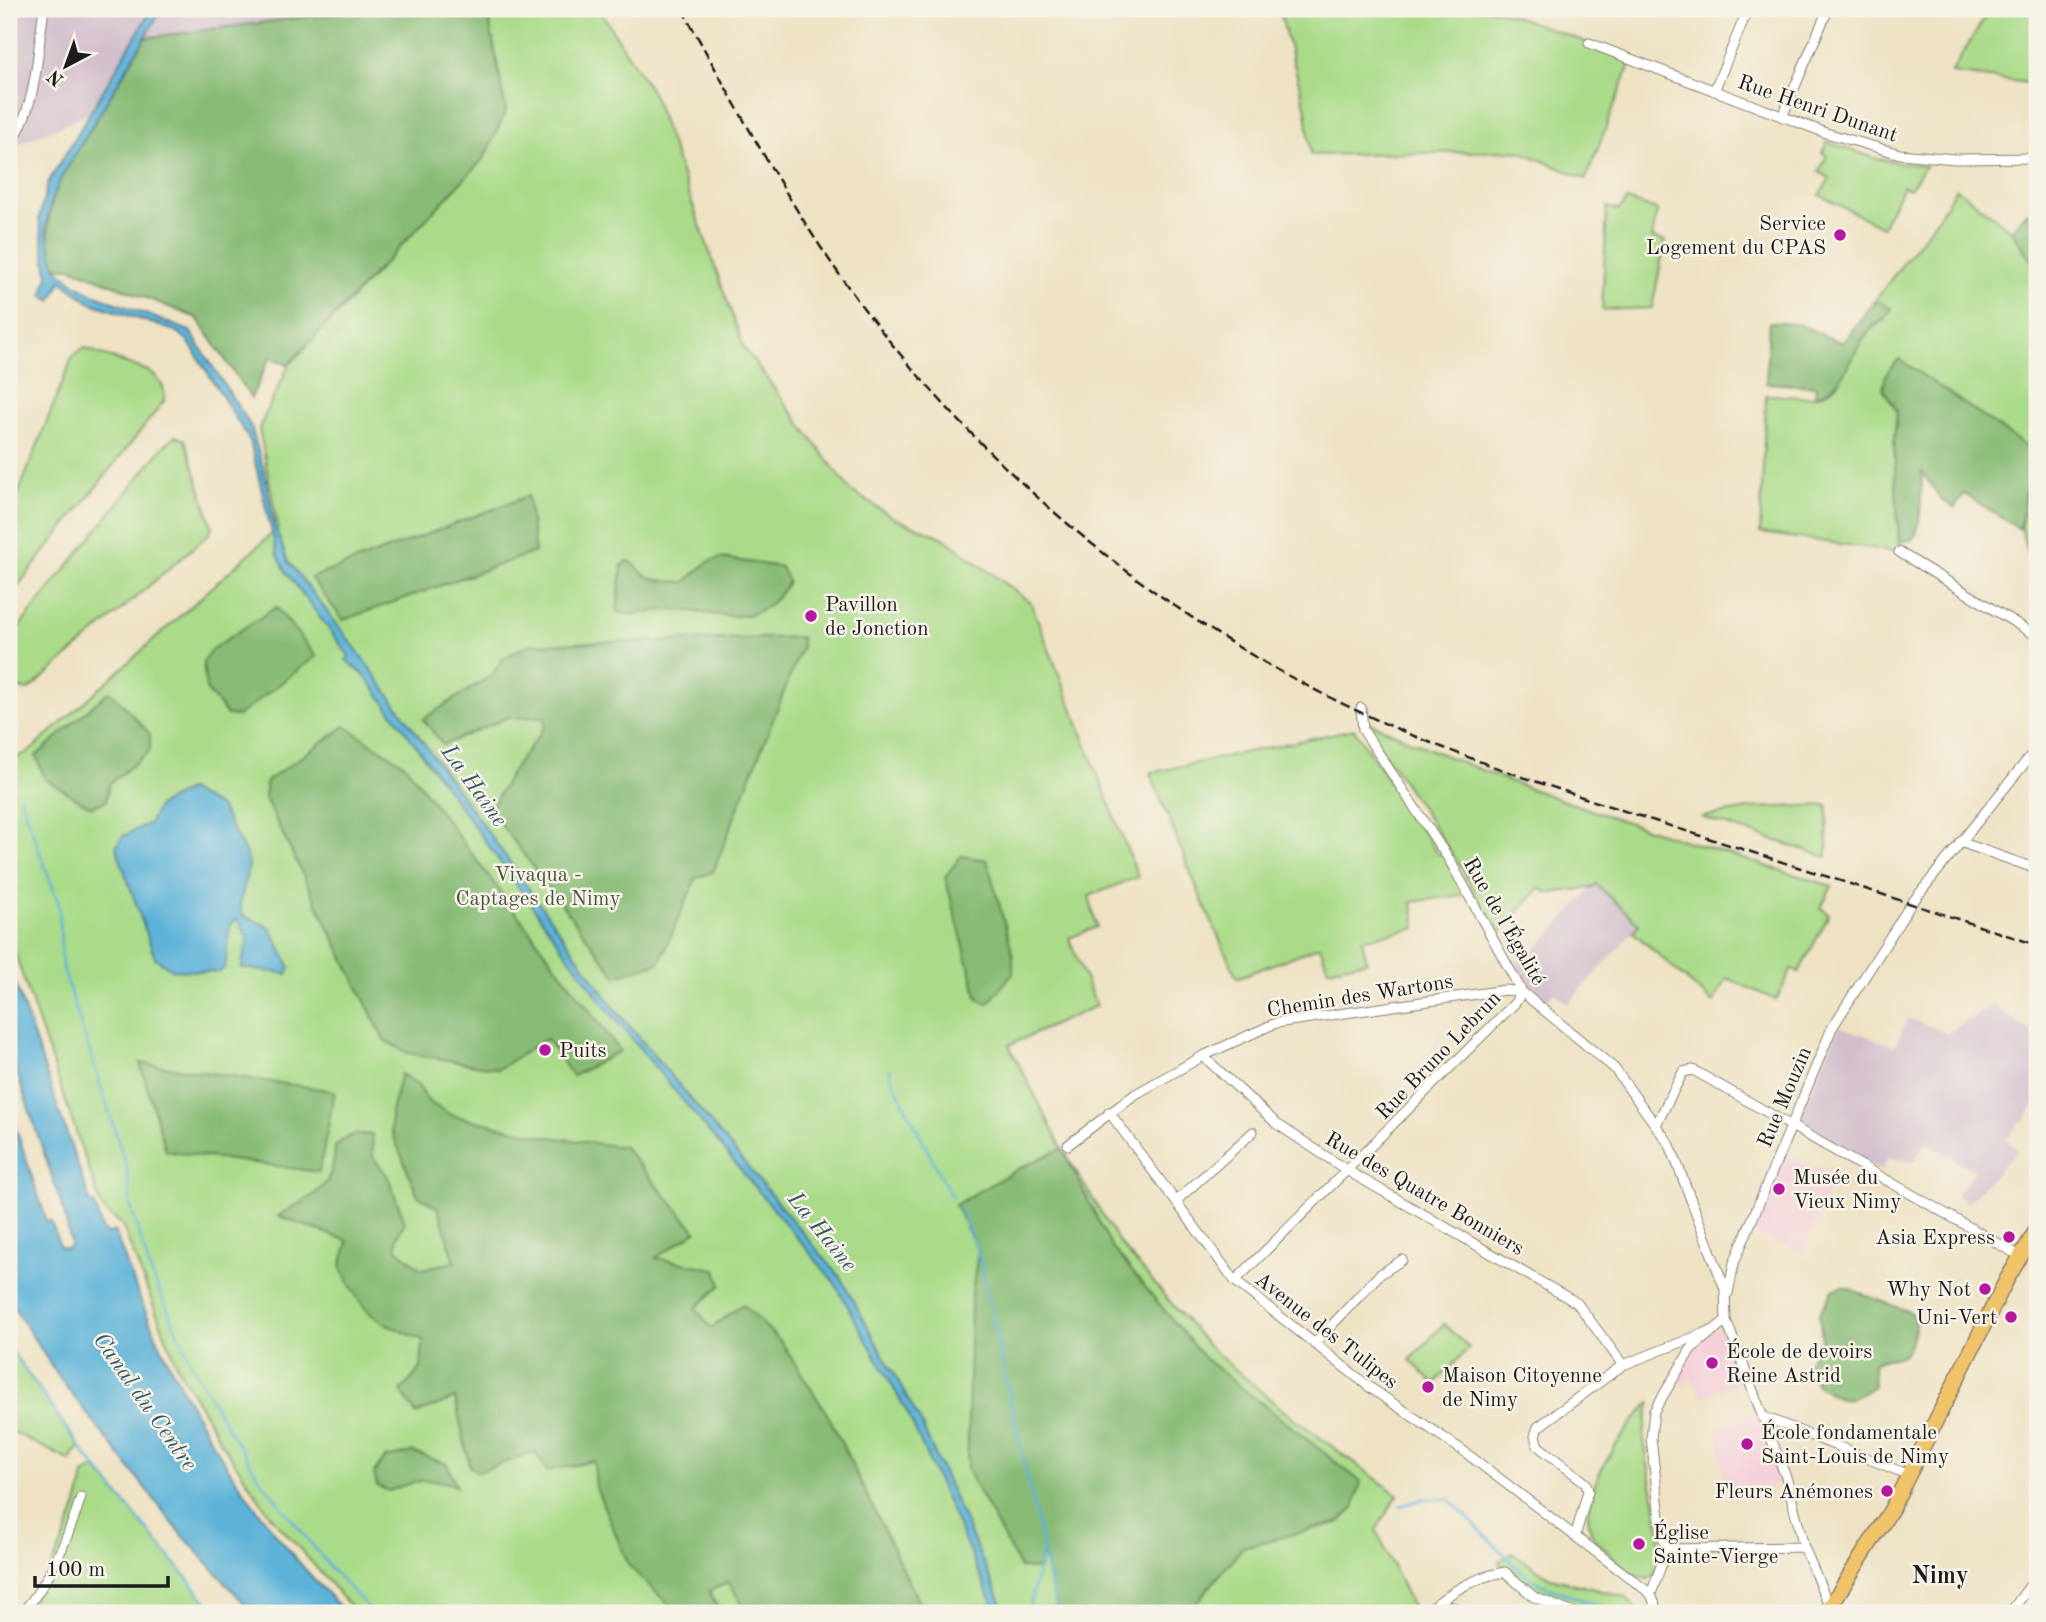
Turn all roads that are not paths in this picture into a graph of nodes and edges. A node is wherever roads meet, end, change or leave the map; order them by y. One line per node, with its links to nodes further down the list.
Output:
1 (44, 9): 7 (street)
2 (1748, 9): 5 (street, Rue Henri Dunant)
3 (1828, 9): 6 (street)
4 (1589, 43): 5 (street, Rue Henri Dunant)
5 (1714, 91): 6 (street, Rue Henri Dunant)
6 (1782, 117): 8 (street, Rue Henri Dunant)
7 (9, 147)
8 (2037, 158)
9 (1899, 552): 10 (street)
10 (2037, 636)
11 (1361, 708): 15 (street, Rue de l'Égalité)
12 (2037, 748): 13 (street, Rue Mouzin)
13 (1960, 842): 14 (street); 19 (street, Rue Mouzin)
14 (2037, 869)
15 (1522, 992): 16 (street, Chemin des Wartons); 18 (street, Rue de l'Égalité); 22 (street, Rue Bruno Lebrun)
16 (1203, 1056): 17 (street, Chemin des Wartons); 22 (street, Rue des Quatre Bonniers)
17 (1109, 1112): 21 (street, Chemin des Wartons); 23 (street, Avenue des Tulipes)
18 (1657, 1123): 19 (street); 28 (street, Rue de l'Égalité)
19 (1791, 1126): 25 (street); 28 (street, Rue Mouzin)
20 (1253, 1132): 23 (street)
21 (1068, 1145)
22 (1349, 1171): 27 (street, Rue Bruno Lebrun); 31 (street, Rue des Quatre Bonniers)
23 (1175, 1201): 27 (street, Avenue des Tulipes)
24 (2037, 1229): 25 (main road)
25 (2020, 1256): 33 (main road)
26 (1402, 1260): 30 (street)
27 (1235, 1281): 30 (street, Avenue des Tulipes)
28 (1726, 1320): 29 (street); 32 (street)
29 (1710, 1331): 31 (street); 37 (street)
30 (1314, 1344): 35 (street, Avenue des Tulipes)
31 (1623, 1365): 35 (street)
32 (1762, 1416): 33 (street); 36 (street)
33 (1909, 1475): 40 (main road)
34 (81, 1497): 41 (street)
35 (1575, 1537): 39 (street, Avenue des Tulipes)
36 (1804, 1547): 37 (street); 40 (street)
37 (1667, 1549): 39 (street)
38 (2037, 1576): 45 (street)
39 (1651, 1594): 44 (street)
40 (1828, 1610)
41 (22, 1613)
42 (1426, 1613): 43 (street)
43 (1573, 1613)
44 (1658, 1613)
45 (2010, 1613)

